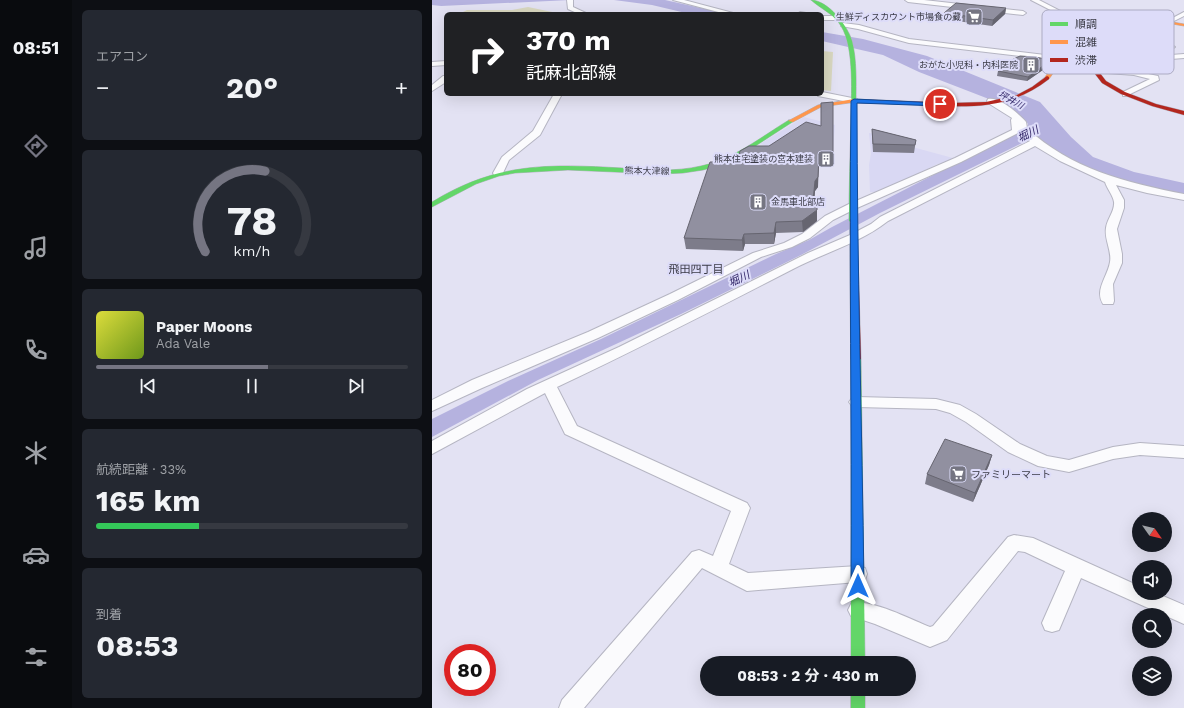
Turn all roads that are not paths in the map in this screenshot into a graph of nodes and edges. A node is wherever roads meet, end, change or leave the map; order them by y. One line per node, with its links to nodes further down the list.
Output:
1 (572, 0): 9 (street)
2 (676, 0): 10 (street)
3 (813, 0): 16 (main road)
4 (908, 0): 7 (street)
5 (1034, 0): 8 (street)
6 (993, 2): 7 (street)
7 (986, 9): 11 (street)
8 (1054, 10)
9 (580, 12)
10 (726, 12)
11 (1023, 13)
12 (1184, 14): 14 (street)
13 (824, 19): 16 (street)
14 (1174, 20)
15 (1174, 23): 17 (main road)
16 (842, 25): 18 (street); 32 (main road)
17 (1184, 25)
18 (1042, 56)
19 (1184, 56): 20 (street)
20 (1174, 57)
21 (444, 63): 22 (street)
22 (432, 64)
23 (1051, 74): 33 (main road, 熊本大津線)
24 (1098, 74): 29 (main road)
25 (1138, 74): 29 (street)
26 (444, 80): 27 (street)
27 (432, 89): 28 (street)
28 (442, 91)
29 (1126, 94): 34 (main road)
30 (824, 95): 32 (street)
31 (557, 96): 37 (street)
32 (854, 101): 33 (main road, 熊本大津線); 37 (main road, 熊本大津線); 41 (main road)
33 (993, 101): 35 (street)
34 (1184, 113)
35 (1020, 124): 36 (street); 41 (street)
36 (1034, 141): 38 (street); 42 (street)
37 (498, 173): 40 (main road, 熊本大津線)
38 (1110, 180): 39 (street); 43 (street)
39 (1184, 197)
40 (432, 205)
41 (853, 208): 42 (main road); 46 (street)
42 (854, 234): 44 (street); 45 (main road)
43 (1108, 301)
44 (548, 385): 47 (street); 50 (street)
45 (857, 402): 48 (street); 51 (main road)
46 (432, 406)
47 (432, 448)
48 (1184, 452)
49 (1076, 567): 52 (street); 53 (street); 54 (street)
50 (718, 568): 51 (street); 57 (street)
51 (858, 574): 52 (main road)
52 (858, 610): 55 (main road)
53 (1184, 615)
54 (1052, 623)
55 (858, 656)
56 (858, 696): 58 (main road)
57 (570, 708)
58 (858, 708)

